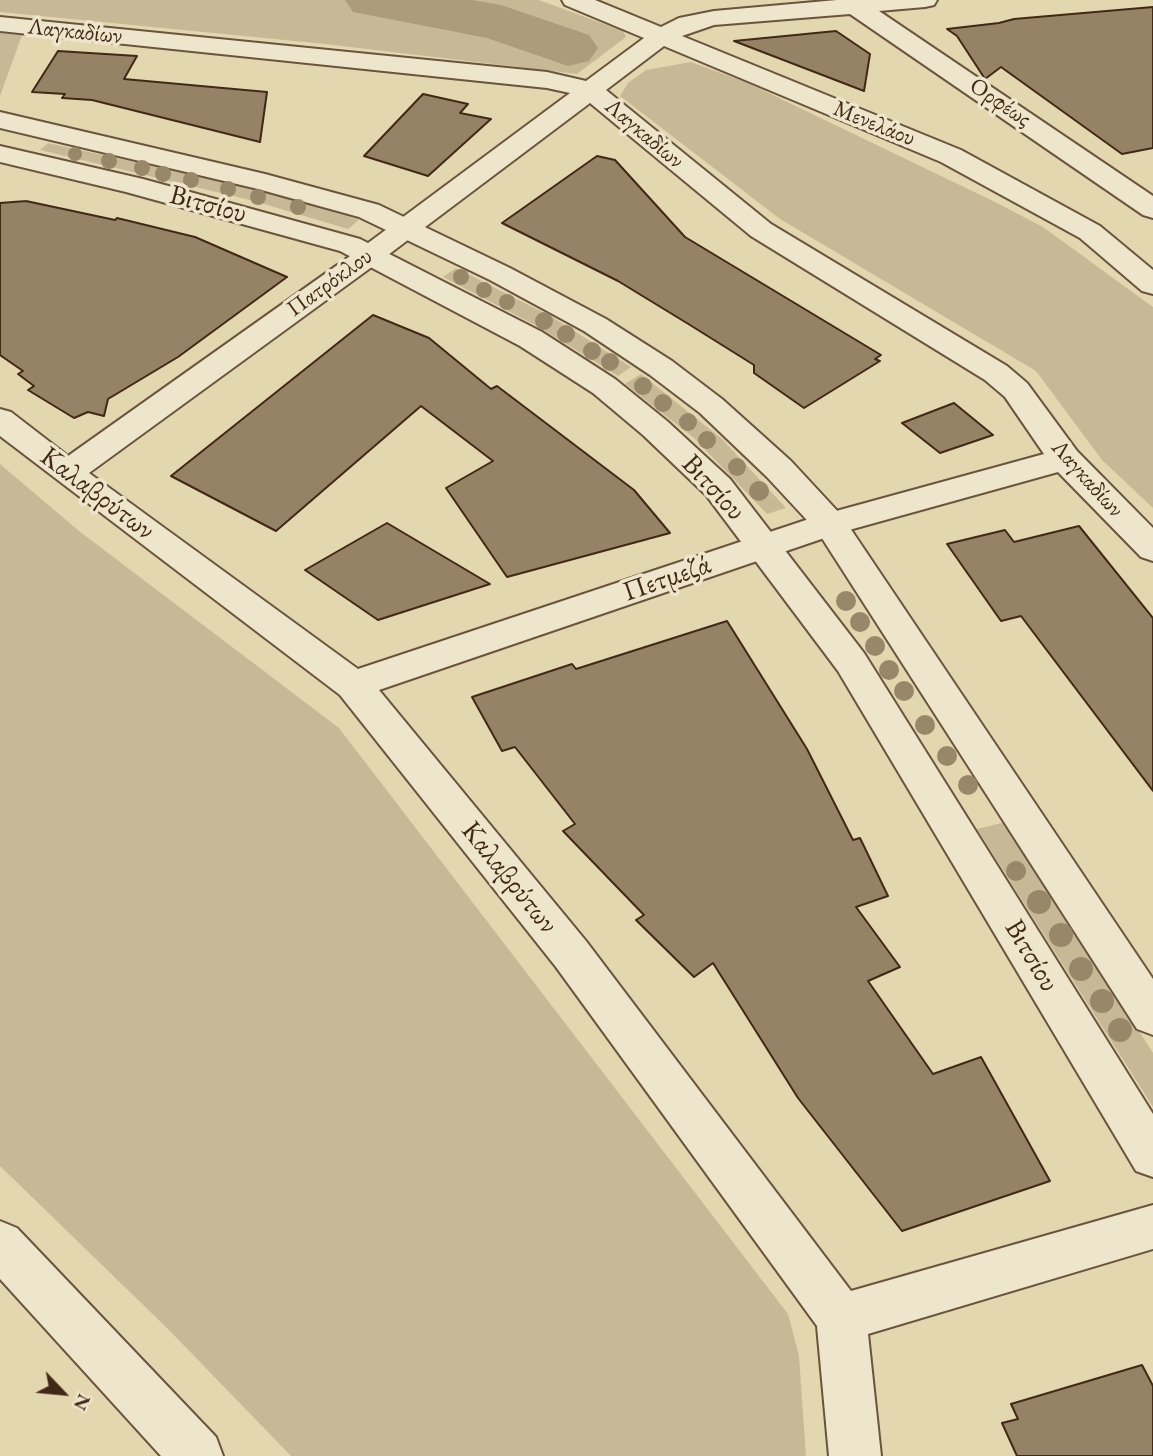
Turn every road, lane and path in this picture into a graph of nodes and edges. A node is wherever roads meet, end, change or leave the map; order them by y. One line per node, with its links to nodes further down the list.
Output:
1 (574, 0): 5 (street, Μενελάου)
2 (925, 0): 3 (street, Πατρόκλου)
3 (851, 3): 5 (street, Πατρόκλου); 10 (street, Ορφέως)
4 (0, 24): 6 (street, Λαγκαδίων)
5 (662, 36): 6 (street, Πατρόκλου); 14 (street, Μενελάου)
6 (589, 89): 12 (street, Πατρόκλου); 16 (street, Λαγκαδίων)
7 (0, 120): 12 (street, Βιτσίου)
8 (0, 154): 13 (street, Βιτσίου)
9 (1153, 176): 10 (street)
10 (1114, 180): 11 (street, Ορφέως)
11 (1153, 209)
12 (406, 227): 13 (street, Πατρόκλου); 18 (street, Βιτσίου)
13 (370, 255): 17 (street, Πατρόκλου); 19 (street, Βιτσίου)
14 (1153, 285)
15 (0, 419): 17 (street, Καλαβρύτων)
16 (1065, 459): 18 (street, Πετμεζά); 20 (street, Λαγκαδίων)
17 (67, 473): 21 (street, Καλαβρύτων)
18 (830, 524): 19 (street, Πετμεζά); 22 (street, Βιτσίου)
19 (763, 546): 21 (street, Πετμεζά); 23 (street, Βιτσίου)
20 (1153, 549)
21 (353, 685): 26 (street, Καλαβρύτων)
22 (1153, 1016)
23 (1153, 1156)
24 (1153, 1227): 26 (street)
25 (2, 1251): 27 (street)
26 (841, 1318): 28 (street)
27 (197, 1456)
28 (855, 1456)

